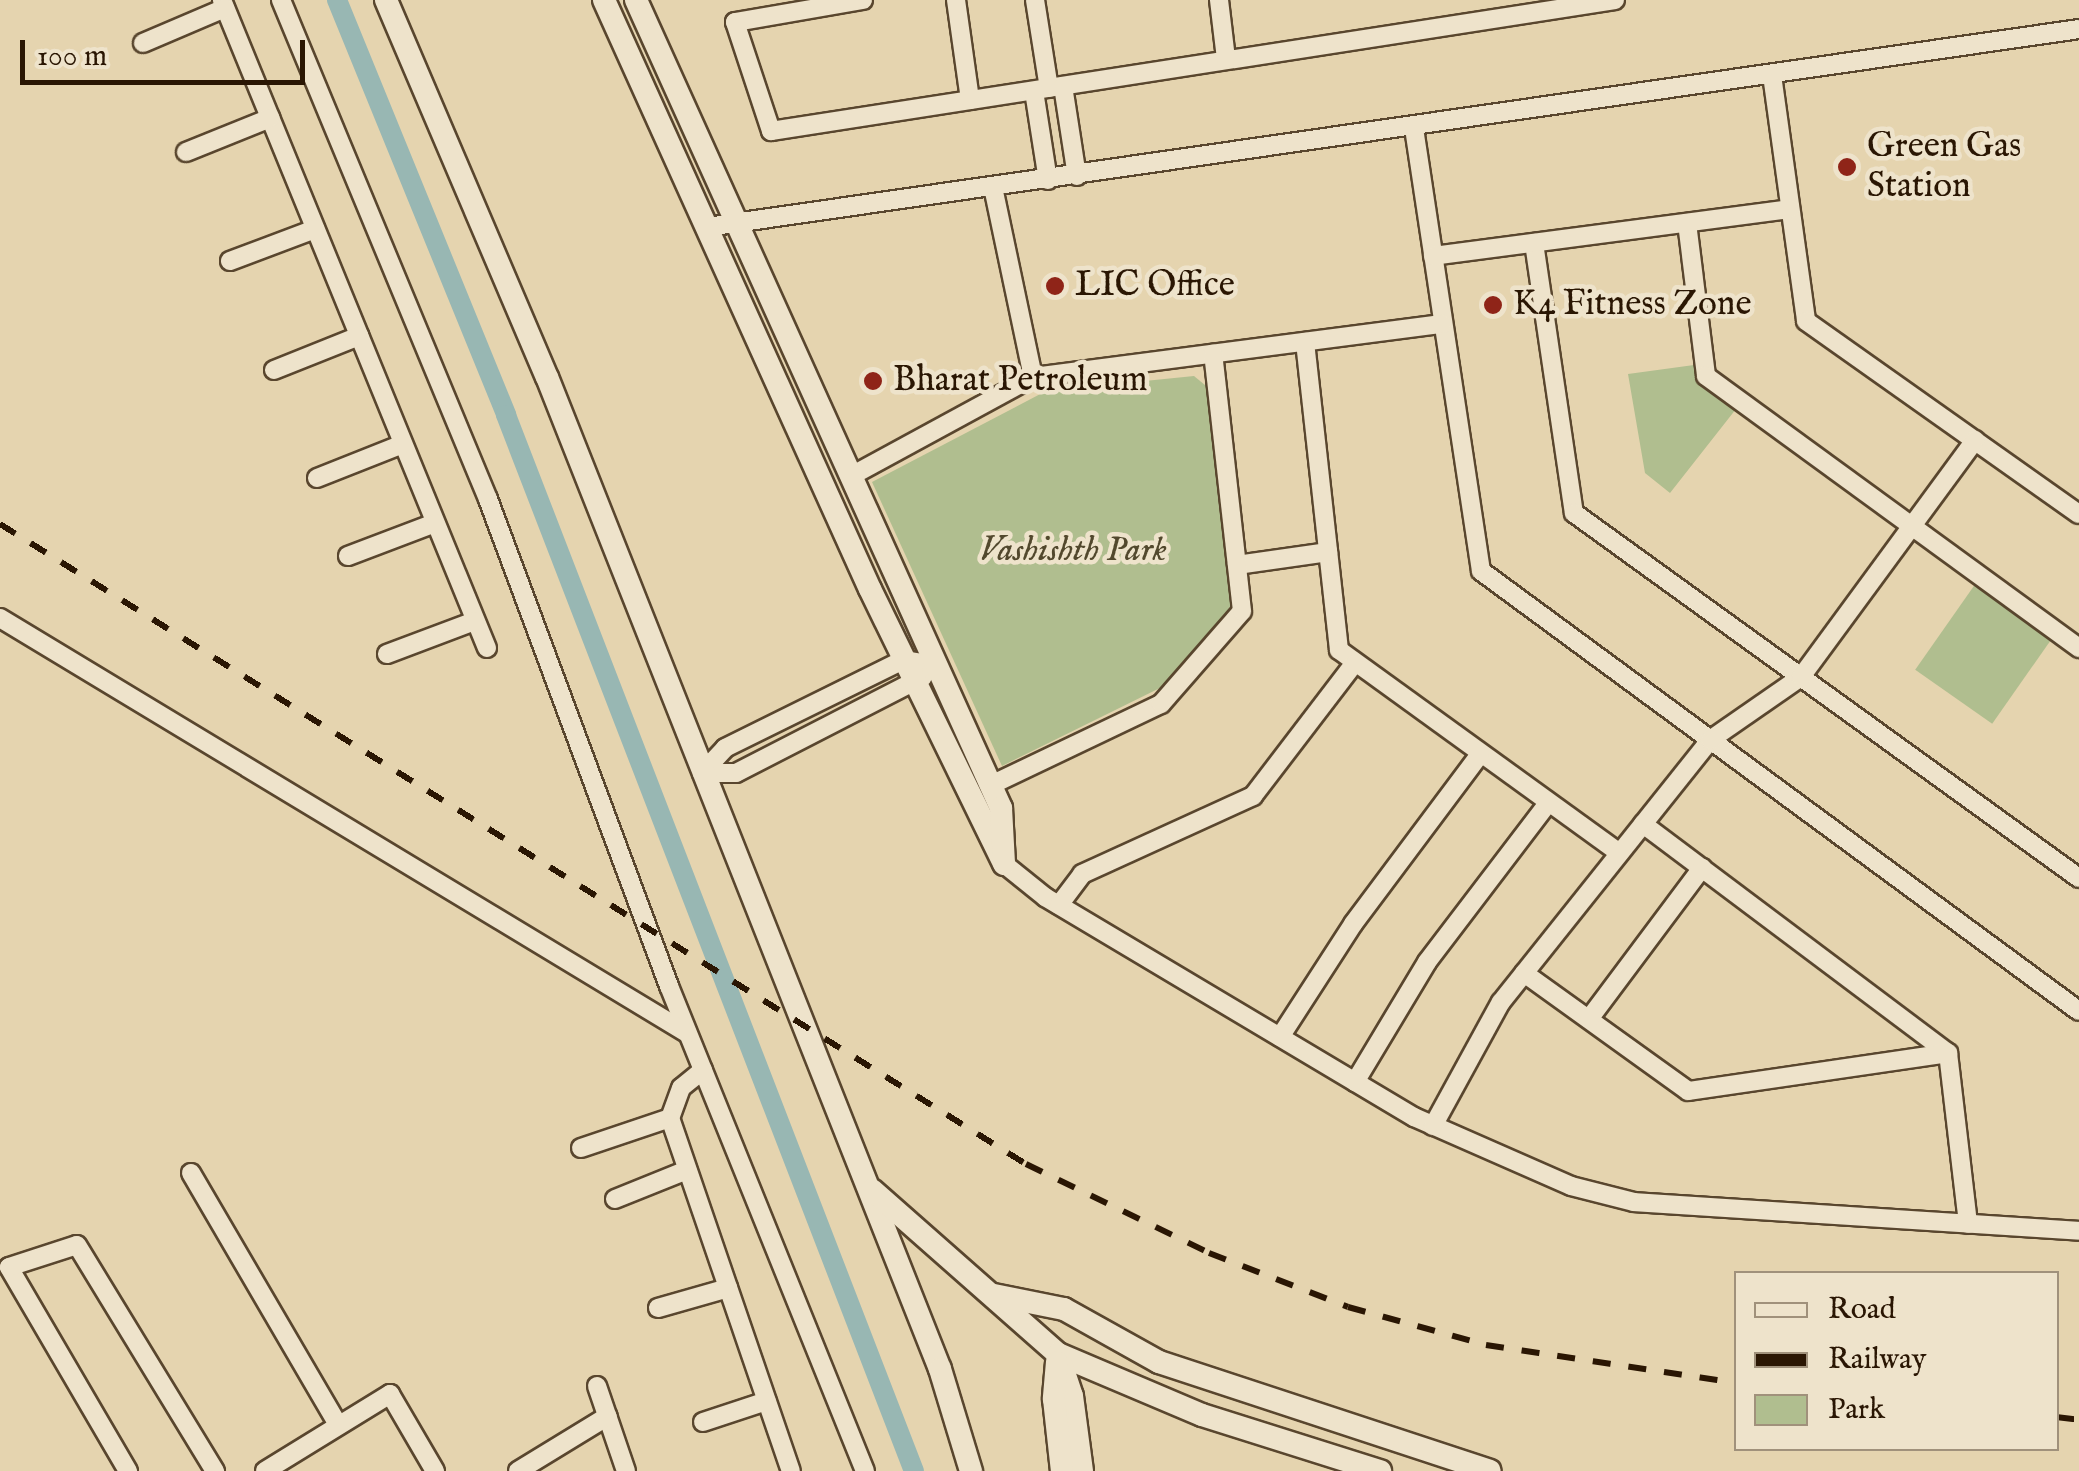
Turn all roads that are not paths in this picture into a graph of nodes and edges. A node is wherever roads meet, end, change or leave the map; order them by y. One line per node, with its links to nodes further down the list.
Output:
1 (281, 0): 71 (street)
2 (386, 0): 59 (street)
3 (604, 0): 26 (street)
4 (636, 0): 24 (street)
5 (863, 0): 16 (street)
6 (956, 0): 16 (street)
7 (1034, 0): 15 (street)
8 (1218, 0): 13 (street)
9 (1614, 0): 13 (street)
10 (224, 4): 12 (street); 17 (street)
11 (2079, 29): 14 (street)
12 (143, 43)
13 (1226, 58): 15 (street)
14 (1772, 74): 18 (street); 23 (street)
15 (1049, 88): 16 (street); 20 (street); 21 (street)
16 (970, 100)
17 (270, 118): 19 (street); 27 (street)
18 (1414, 128): 20 (street); 29 (street)
19 (186, 152)
20 (1077, 176): 21 (street)
21 (1048, 180): 22 (street)
22 (994, 188): 24 (street); 36 (street)
23 (1790, 209): 25 (street); 37 (street)
24 (737, 223): 26 (street); 39 (street)
25 (1687, 223): 28 (street); 43 (street)
26 (707, 227): 52 (street)
27 (315, 229): 30 (street); 32 (street)
28 (1534, 243): 29 (street); 55 (street)
29 (1433, 256): 31 (street)
30 (230, 261)
31 (1443, 324): 33 (street); 57 (street)
32 (360, 336): 35 (street); 38 (street)
33 (1305, 342): 34 (street); 44 (street)
34 (1213, 354): 36 (street); 46 (street)
35 (274, 370)
36 (1033, 377): 39 (street)
37 (1975, 440): 41 (street); 43 (street)
38 (404, 444): 40 (street); 42 (street)
39 (852, 476): 53 (street)
40 (317, 478)
41 (2079, 514)
42 (436, 523): 45 (street); 48 (street)
43 (1912, 526): 50 (street); 55 (street)
44 (1328, 552): 46 (street); 54 (street)
45 (348, 556)
46 (1237, 565): 60 (street)
47 (0, 618): 71 (street)
48 (476, 620): 49 (street); 51 (street)
49 (487, 648)
50 (2079, 648)
51 (387, 654)
52 (903, 660): 53 (street); 56 (street); 59 (street)
53 (936, 664): 56 (street); 60 (street)
54 (1353, 665): 58 (street); 67 (street)
55 (1801, 677): 57 (street); 66 (street)
56 (914, 685): 59 (street); 64 (street)
57 (1710, 740): 62 (street); 69 (street)
58 (1480, 754): 61 (street); 72 (street)
59 (702, 773): 81 (street)
60 (991, 785): 64 (street)
61 (1548, 803): 63 (street); 75 (street)
62 (1643, 824): 63 (street); 65 (street)
63 (1619, 854): 68 (street)
64 (1004, 864): 67 (street)
65 (1702, 868): 70 (street); 73 (street)
66 (2079, 878)
67 (1058, 905): 72 (street)
68 (1524, 973): 70 (street); 77 (street)
69 (2079, 1011)
70 (1589, 1019): 73 (street)
71 (688, 1033): 74 (street)
72 (1280, 1038): 75 (street)
73 (1948, 1053): 83 (street)
74 (703, 1070): 76 (street); 101 (street)
75 (1355, 1082): 77 (street)
76 (670, 1118): 78 (street); 79 (street)
77 (1432, 1126): 83 (street)
78 (581, 1148)
79 (688, 1170): 82 (street); 85 (street)
80 (191, 1173): 93 (street)
81 (866, 1184): 86 (street); 102 (street)
82 (615, 1199)
83 (1968, 1224): 84 (street)
84 (2079, 1231)
85 (728, 1288): 87 (street); 90 (street)
86 (990, 1294): 88 (street); 106 (street)
87 (658, 1308)
88 (1058, 1354): 103 (street); 104 (street); 105 (street)
89 (598, 1386): 91 (street)
90 (767, 1401): 92 (street); 100 (street)
91 (608, 1416): 98 (street); 99 (street)
92 (703, 1422)
93 (338, 1425): 96 (street); 97 (street)
94 (128, 1471): 95 (street)
95 (215, 1471)
96 (265, 1471)
97 (436, 1471)
98 (518, 1471)
99 (626, 1471)
100 (790, 1471)
101 (866, 1471)
102 (972, 1471)
103 (1062, 1471)
104 (1082, 1471)
105 (1380, 1471)
106 (1490, 1471)

